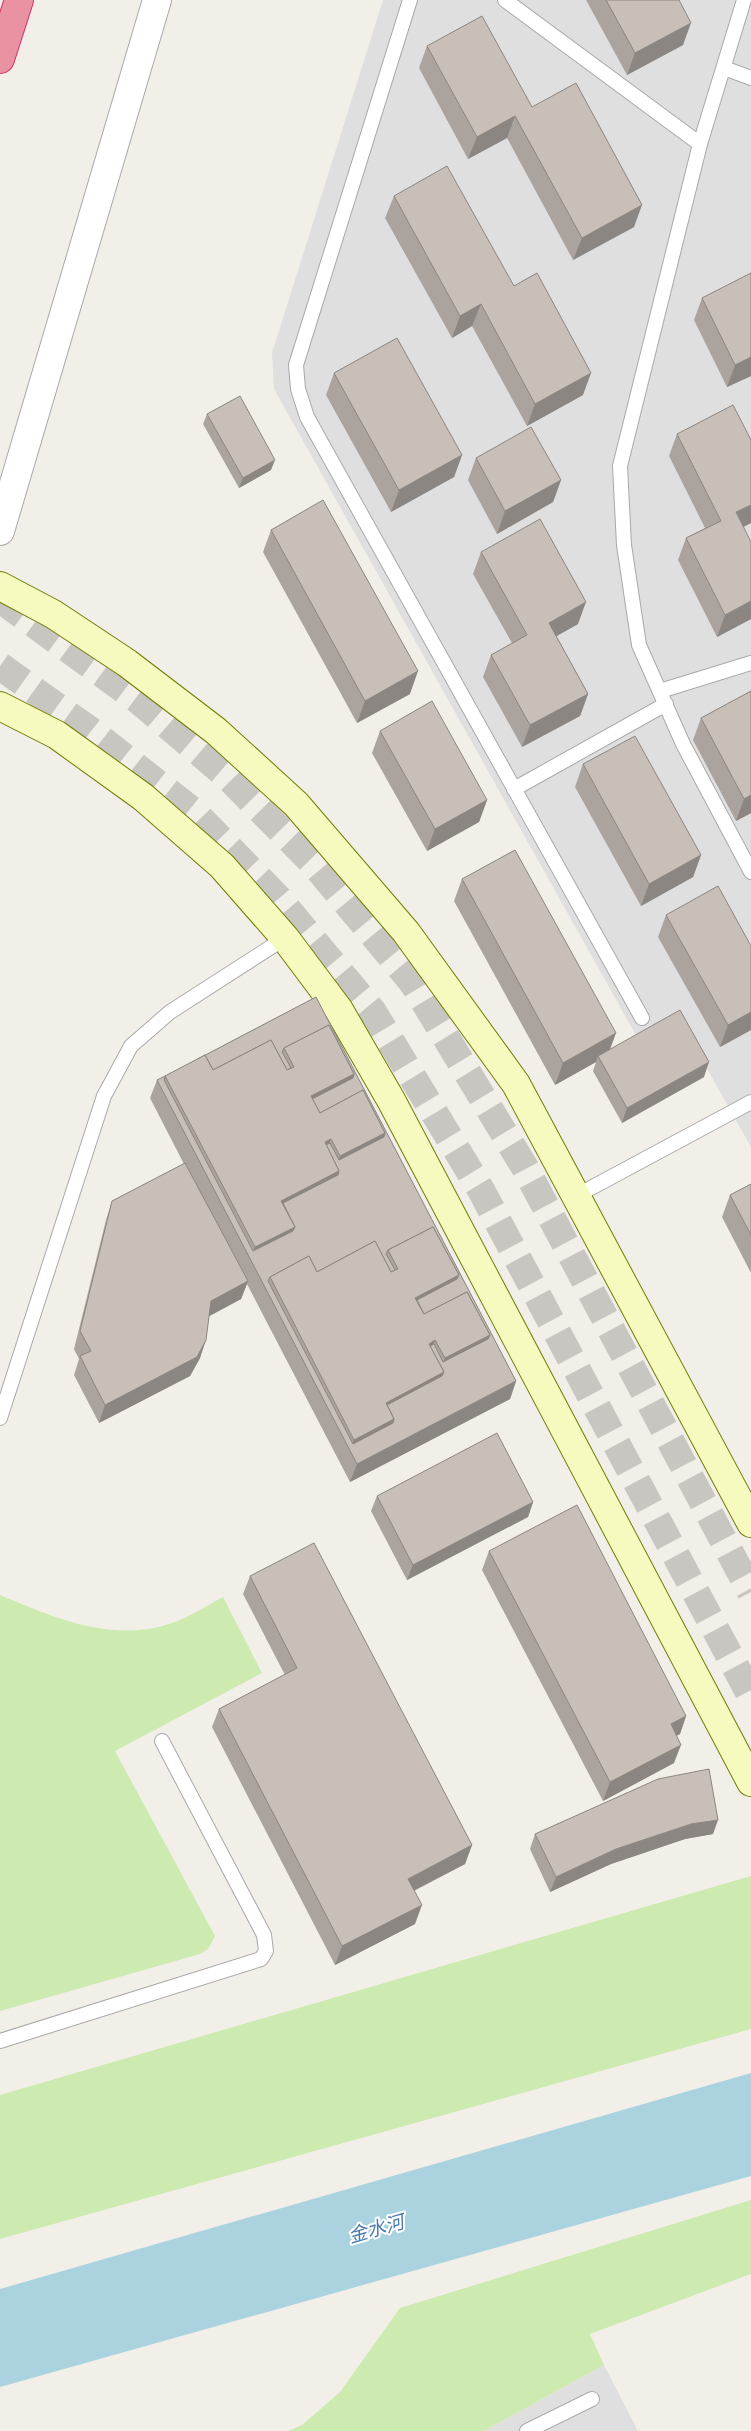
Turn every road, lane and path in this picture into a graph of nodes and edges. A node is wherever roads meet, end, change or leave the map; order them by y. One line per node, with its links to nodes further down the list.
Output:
1 (19, 0): 6 (highway)
2 (157, 0): 10 (street)
3 (410, 0): 16 (lane)
4 (505, 0): 9 (lane)
5 (744, 0): 7 (lane)
6 (0, 59)
7 (724, 68): 8 (lane); 9 (lane)
8 (751, 78)
9 (700, 144): 13 (lane)
10 (0, 531)
11 (0, 586): 21 (street)
12 (751, 663): 13 (lane)
13 (660, 691): 14 (lane)
14 (666, 704): 16 (lane); 17 (lane)
15 (0, 706): 18 (street)
16 (514, 788): 19 (lane)
17 (751, 872)
18 (285, 938): 22 (lane); 25 (street)
19 (642, 1018)
20 (751, 1102): 21 (lane)
21 (576, 1196): 23 (street)
22 (0, 1418)
23 (751, 1523)
24 (162, 1741): 26 (lane)
25 (751, 1782)
26 (0, 2041)
27 (592, 2399): 28 (lane)
28 (527, 2431)

